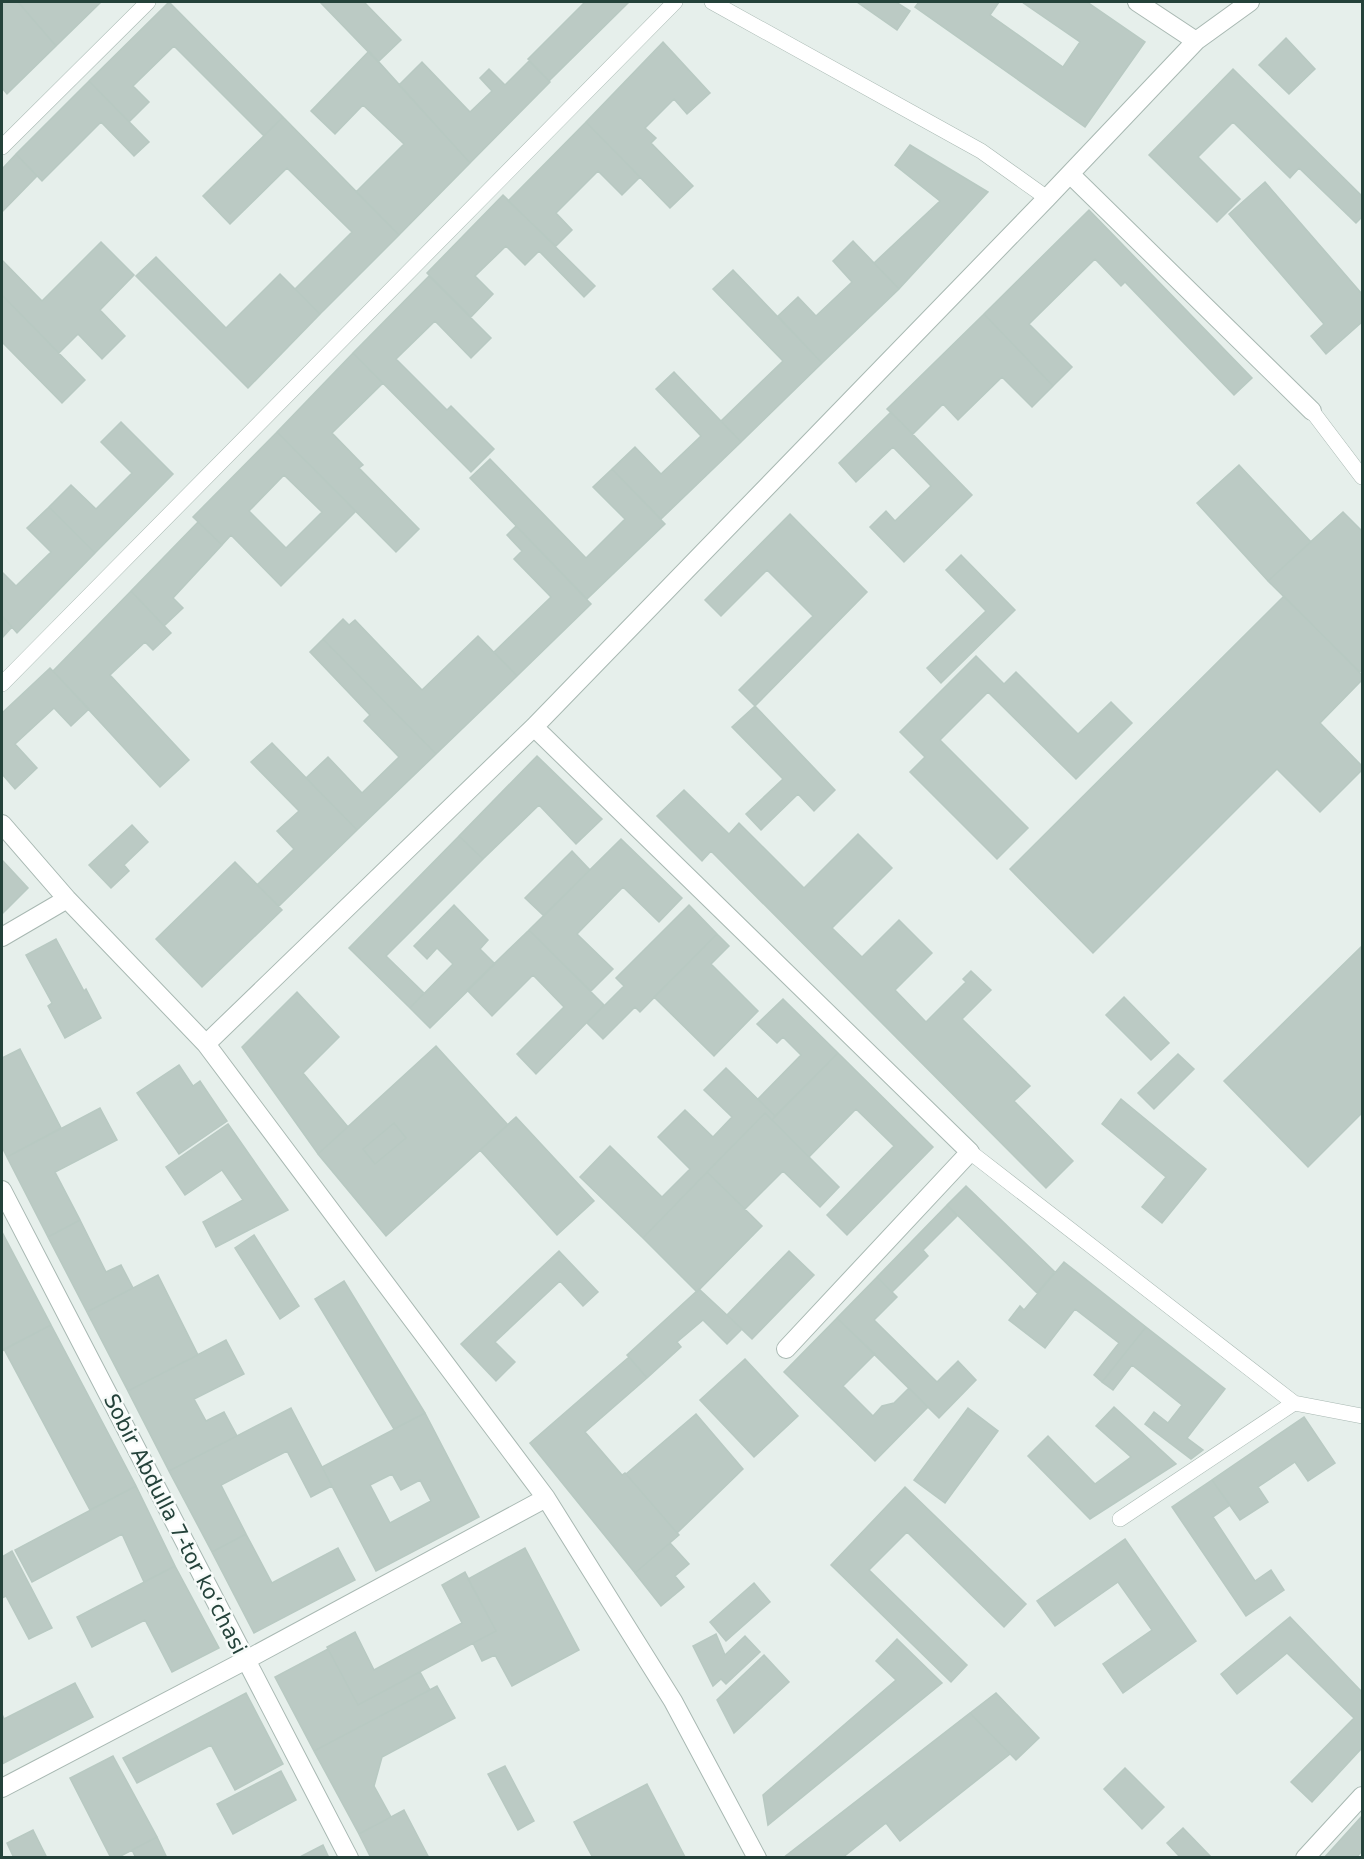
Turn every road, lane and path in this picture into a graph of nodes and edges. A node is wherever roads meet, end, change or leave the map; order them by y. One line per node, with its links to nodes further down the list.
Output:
1 (148, 2): 7 (lane)
2 (675, 2): 12 (lane)
3 (712, 2): 9 (lane)
4 (1137, 2): 6 (street)
5 (1250, 2): 6 (street)
6 (1196, 41): 8 (street)
7 (2, 147)
8 (1070, 174): 9 (street); 10 (street)
9 (1047, 198): 13 (street)
10 (1312, 411): 11 (lane)
11 (1362, 477)
12 (2, 684)
13 (534, 726): 17 (street); 18 (street)
14 (2, 824): 15 (street)
15 (67, 899): 16 (street); 17 (street)
16 (2, 938)
17 (206, 1044): 23 (street)
18 (970, 1152): 20 (street); 21 (lane)
19 (2, 1190): 25 (street, Sobir Abdulla 7-tor koʻchasi)
20 (786, 1349)
21 (1294, 1403): 22 (lane); 24 (lane)
22 (1362, 1416)
23 (546, 1497): 25 (street); 29 (street)
24 (1120, 1519)
25 (246, 1660): 26 (street); 28 (street, Sobir Abdulla 7-tor koʻchasi)
26 (2, 1788)
27 (1362, 1796): 30 (street)
28 (349, 1857)
29 (757, 1857)
30 (1305, 1857)

